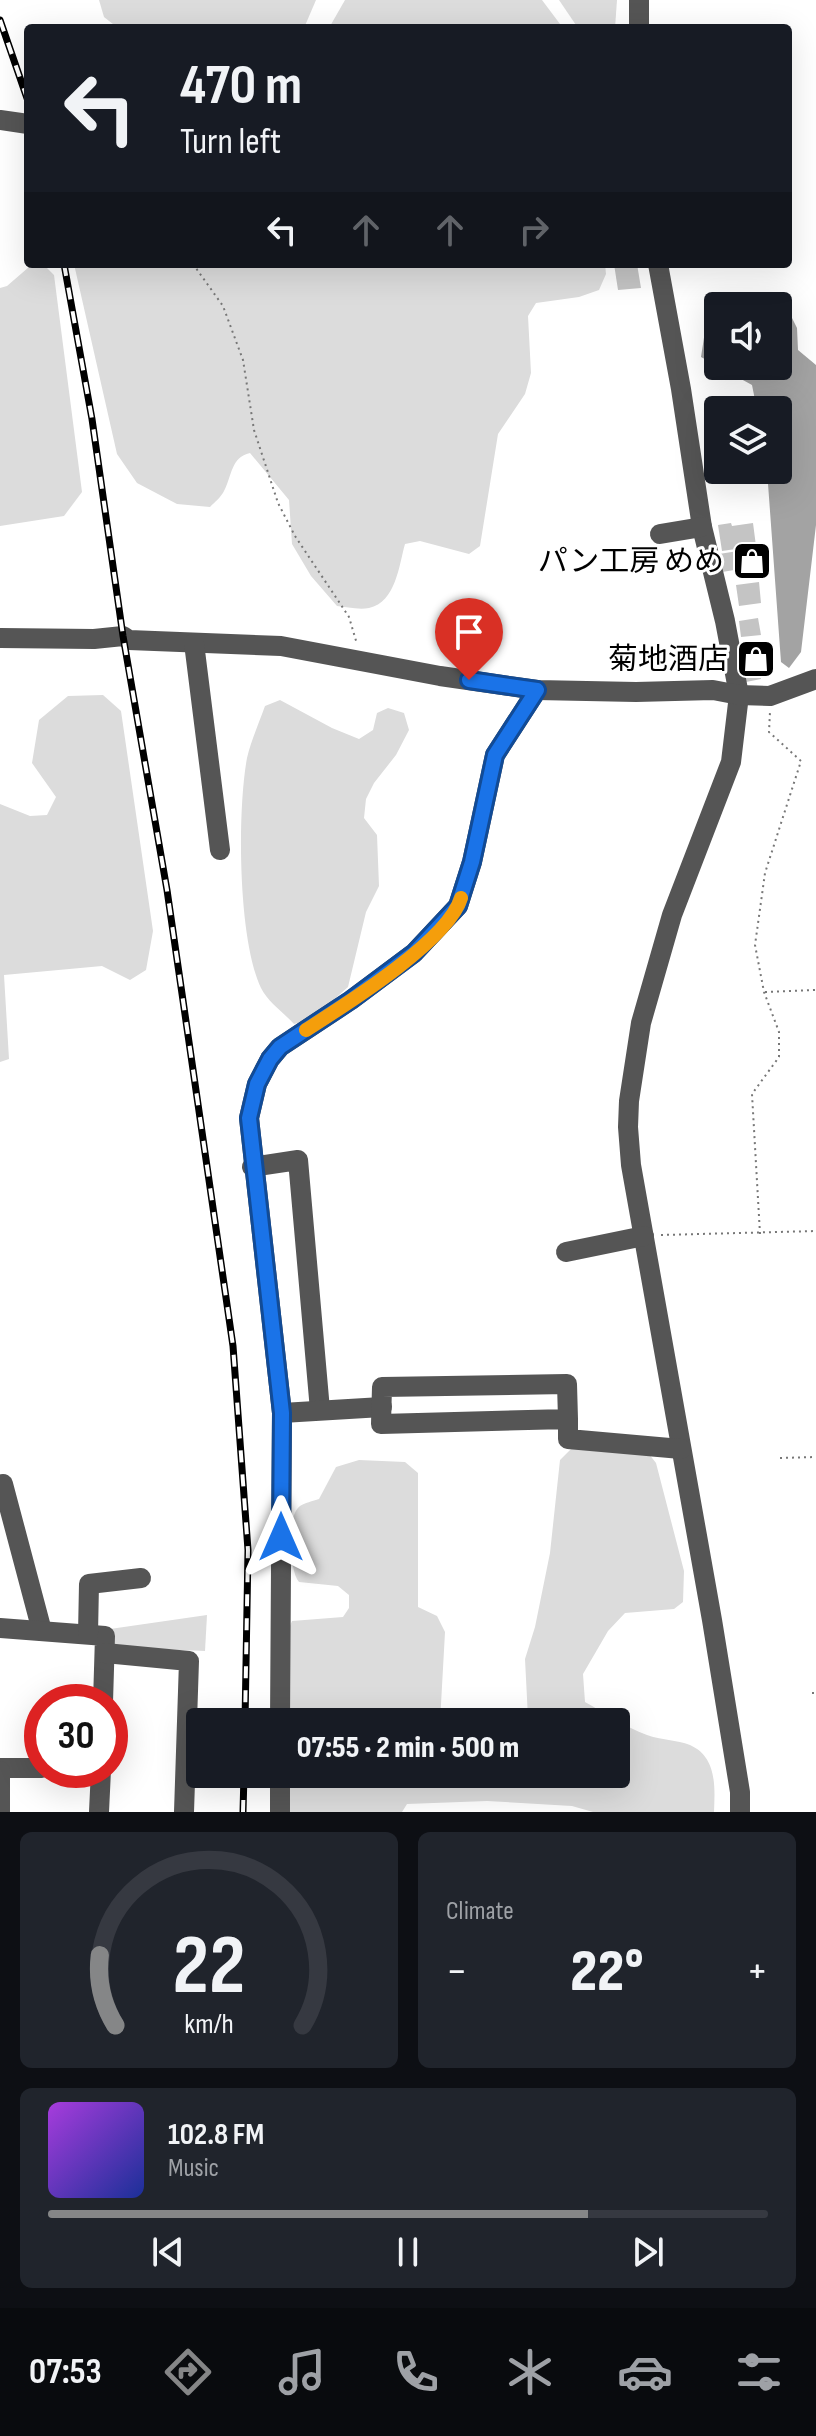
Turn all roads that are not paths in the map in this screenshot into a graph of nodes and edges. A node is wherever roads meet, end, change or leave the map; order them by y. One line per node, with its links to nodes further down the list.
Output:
1 (639, 0): 2 (street)
2 (639, 24)
3 (0, 120): 4 (street)
4 (24, 123)
5 (659, 268): 6 (street)
6 (702, 527): 7 (street); 12 (street)
7 (660, 534)
8 (0, 638): 9 (street)
9 (194, 643): 11 (street); 13 (street)
10 (816, 679): 12 (street)
11 (537, 690): 12 (street); 14 (street)
12 (739, 695): 15 (street)
13 (220, 850)
14 (252, 1167): 18 (street); 19 (street)
15 (644, 1236): 16 (street); 21 (street)
16 (566, 1252)
17 (382, 1407): 18 (street); 20 (street); 20 (street)
18 (320, 1410): 19 (street)
19 (282, 1413): 29 (street)
20 (568, 1419): 21 (street)
21 (681, 1449): 38 (street)
22 (3, 1484): 25 (street)
23 (141, 1578): 26 (street)
24 (0, 1628): 25 (street)
25 (42, 1631): 26 (street)
26 (88, 1634): 27 (street)
27 (105, 1653): 28 (street); 36 (street)
28 (104, 1684)
29 (280, 1708)
30 (24, 1768): 31 (street)
31 (0, 1769): 34 (street)
32 (100, 1788): 35 (street)
33 (280, 1788): 37 (street)
34 (0, 1812)
35 (99, 1812)
36 (184, 1812)
37 (280, 1812)
38 (740, 1812)

